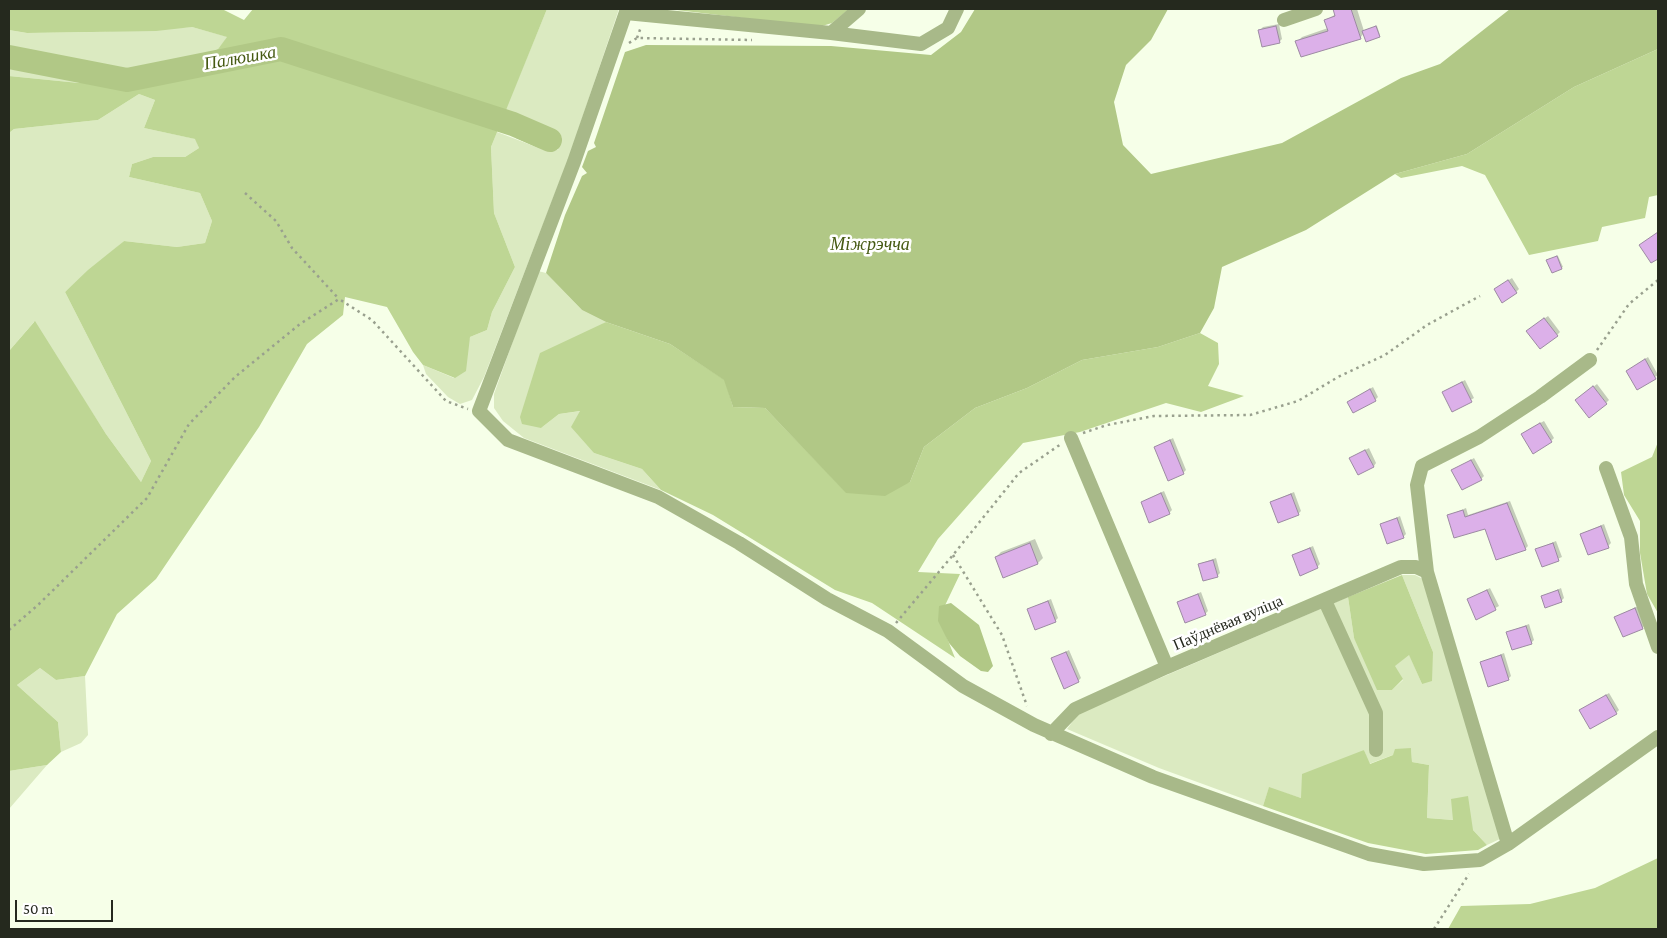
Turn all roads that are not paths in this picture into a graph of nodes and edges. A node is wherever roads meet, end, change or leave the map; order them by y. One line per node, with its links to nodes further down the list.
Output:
1 (859, 9): 6 (street)
2 (957, 9): 6 (street)
3 (1316, 9): 5 (street)
4 (627, 11): 6 (street); 14 (street)
5 (1284, 20)
6 (831, 33)
7 (1590, 360): 10 (street)
8 (1071, 438): 13 (street)
9 (1606, 468): 12 (street)
10 (1427, 572): 11 (street, Паўднёвая вуліца); 17 (street)
11 (1325, 601): 13 (street, Паўднёвая вуліца); 16 (street)
12 (1658, 648)
13 (1167, 667): 14 (street, Паўднёвая вуліца)
14 (1051, 734): 17 (street)
15 (1658, 737): 17 (street)
16 (1376, 750)
17 (1508, 844)

